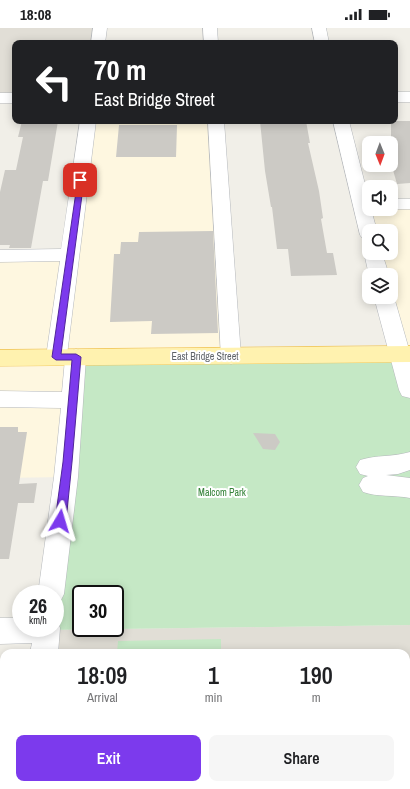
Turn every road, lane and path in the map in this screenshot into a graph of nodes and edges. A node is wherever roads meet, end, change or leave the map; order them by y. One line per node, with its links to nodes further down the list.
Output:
1 (100, 28): 4 (street)
2 (210, 28): 5 (street)
3 (319, 28): 6 (street)
4 (98, 40)
5 (211, 40)
6 (321, 40)
7 (410, 96): 8 (street)
8 (398, 97)
9 (0, 98): 10 (street)
10 (12, 98)
11 (88, 124): 17 (street)
12 (216, 124): 21 (street)
13 (342, 124): 14 (street)
14 (362, 194)
15 (398, 204): 16 (street)
16 (410, 204)
17 (70, 255): 18 (street); 22 (street)
18 (0, 256)
19 (387, 304): 20 (street)
20 (405, 354): 21 (main road, East Bridge Street); 24 (street)
21 (231, 356): 22 (main road, East Bridge Street)
22 (66, 357): 23 (main road, East Bridge Street); 26 (street)
23 (0, 358)
24 (410, 390)
25 (0, 399): 26 (street)
26 (73, 400): 29 (street)
27 (410, 460): 28 (street)
28 (410, 488)
29 (52, 585)
30 (0, 631): 31 (street)
31 (12, 633)

